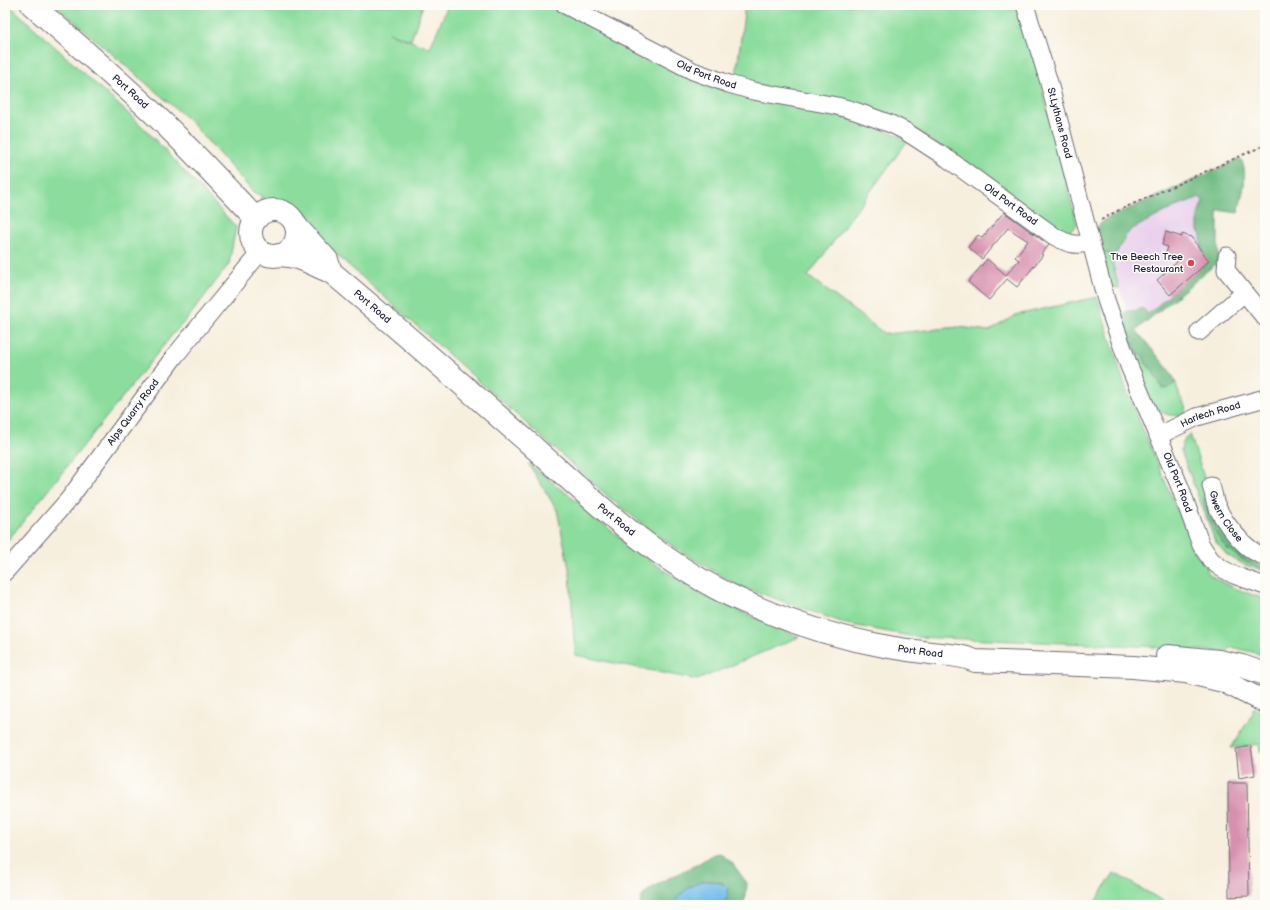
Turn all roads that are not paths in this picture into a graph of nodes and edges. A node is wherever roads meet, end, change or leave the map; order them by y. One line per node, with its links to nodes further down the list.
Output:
1 (32, 5): 4 (main road, Port Road)
2 (565, 5): 6 (street, Old Port Road)
3 (1025, 5): 6 (street, St.Lythans Road)
4 (256, 219): 5 (main road); 7 (main road)
5 (296, 226): 7 (main road); 9 (main road, Port Road)
6 (1088, 235): 14 (street, Old Port Road)
7 (270, 253): 9 (main road, Port Road); 17 (street, Alps Quarry Road)
8 (1227, 256): 10 (street)
9 (331, 272): 19 (main road, Port Road)
10 (1244, 293): 11 (street); 12 (street)
11 (1265, 318)
12 (1199, 332)
13 (1265, 398): 14 (street, Harlech Road)
14 (1158, 436): 18 (street, Old Port Road)
15 (1211, 486): 16 (street, Gwern Close)
16 (1265, 556)
17 (5, 572)
18 (1265, 586)
19 (963, 656): 20 (main road, Port Road); 21 (main road, Port Road)
20 (1265, 674)
21 (1265, 702)

